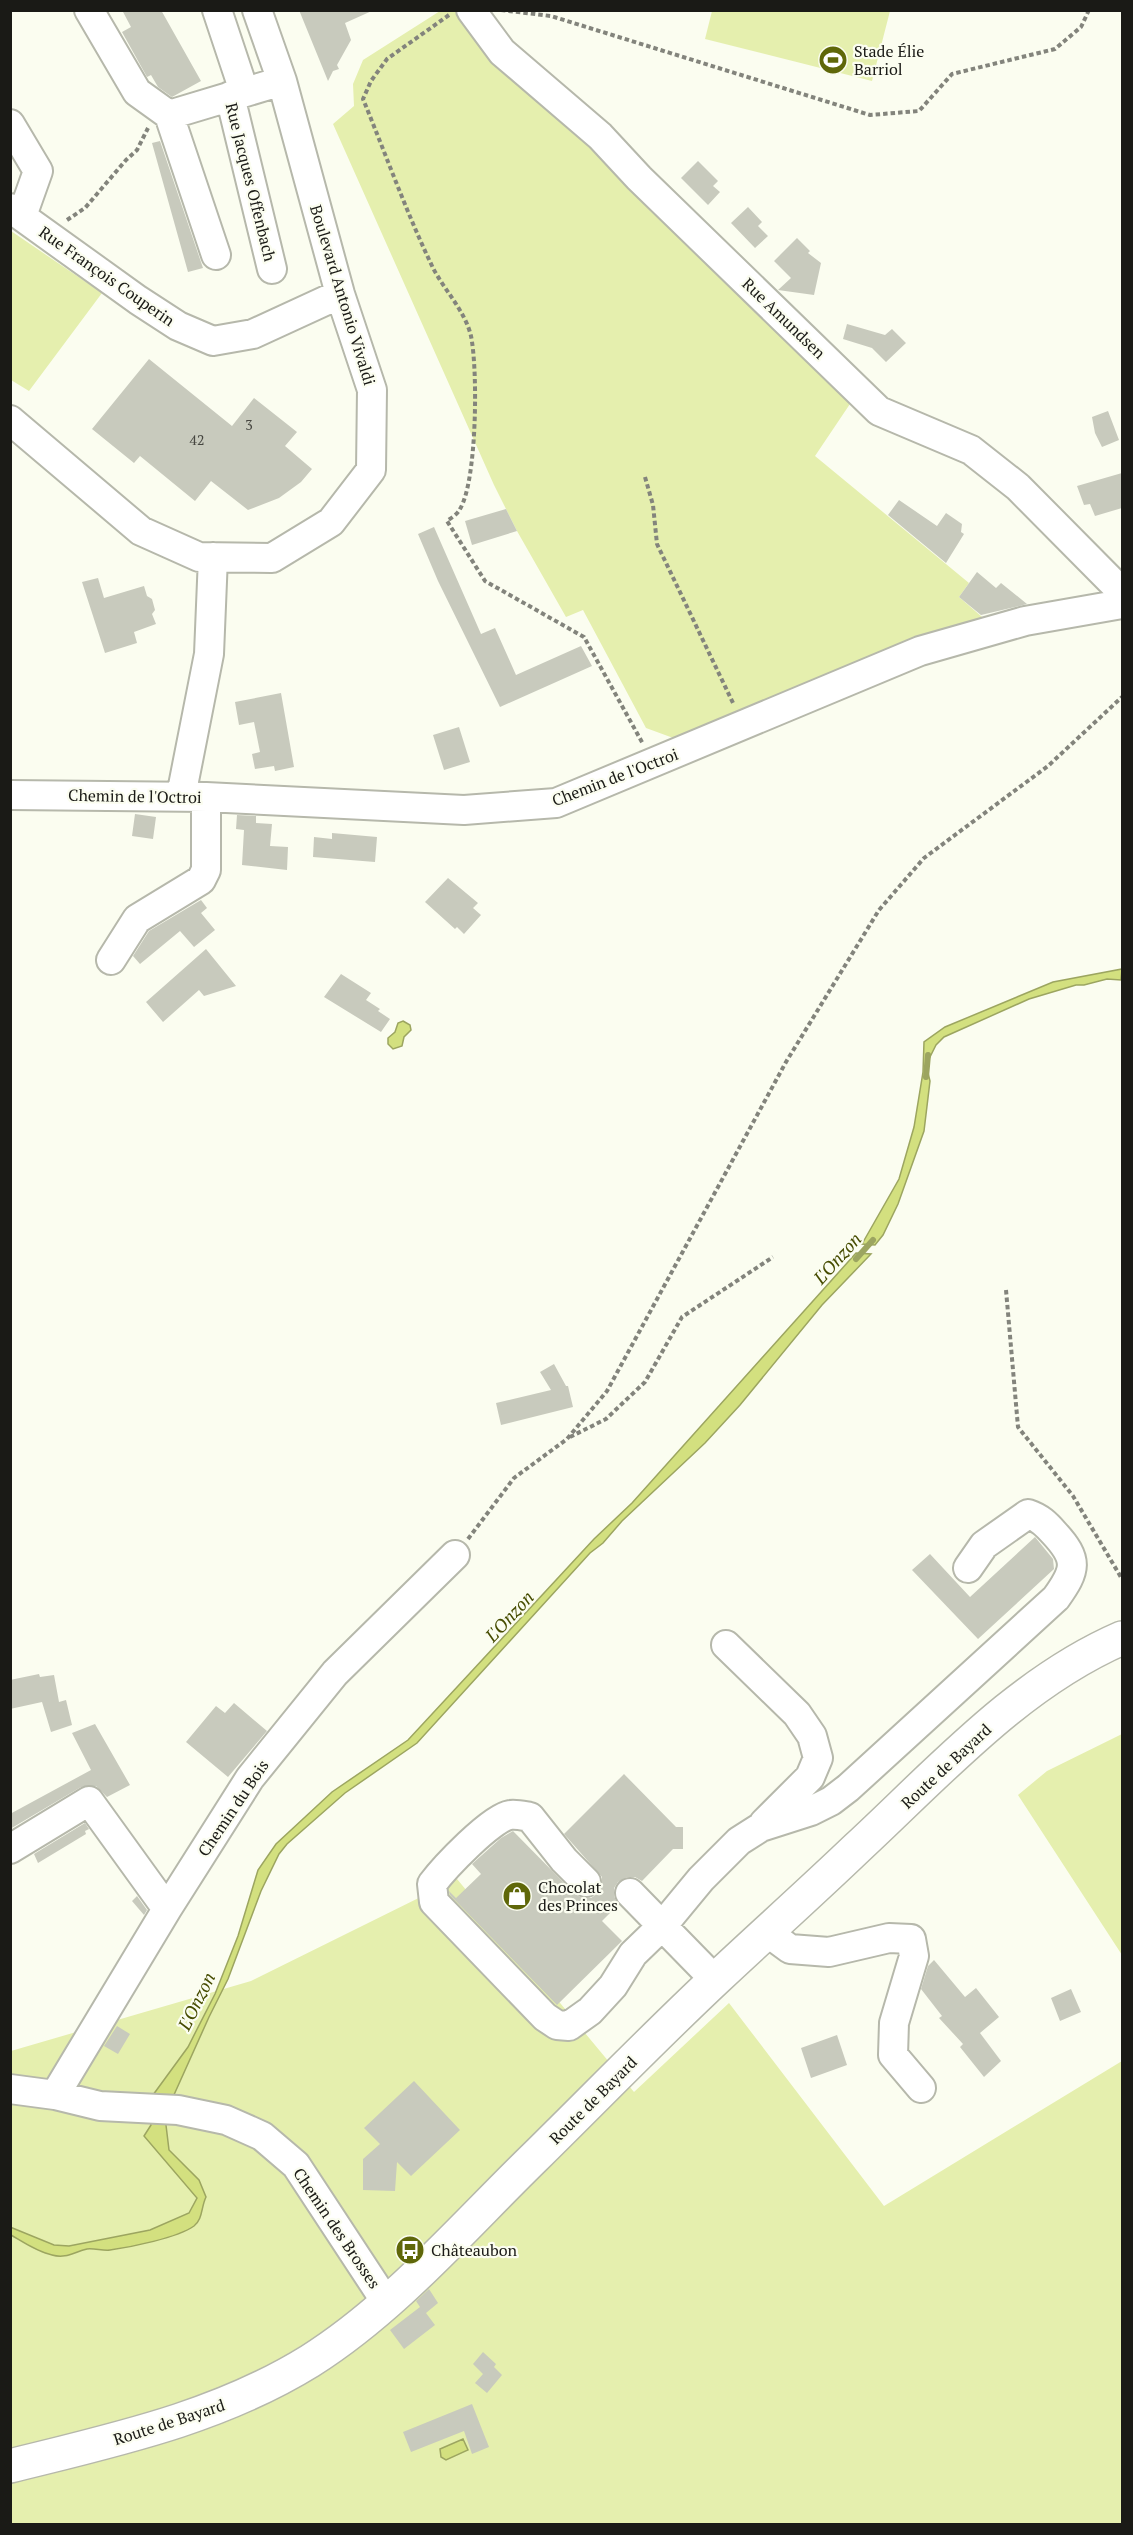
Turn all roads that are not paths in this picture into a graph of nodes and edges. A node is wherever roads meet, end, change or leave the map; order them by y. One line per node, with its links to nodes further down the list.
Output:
1 (89, 10): 7 (street)
2 (217, 10): 6 (street, Rue Jacques Offenbach)
3 (256, 10): 5 (street, Boulevard Antonio Vivaldi)
4 (471, 10): 15 (street, Rue Amundsen)
5 (282, 81): 6 (street, Rue Jacques Offenbach); 12 (street, Boulevard Antonio Vivaldi)
6 (237, 93): 7 (street, Rue Jacques Offenbach); 11 (street, Rue Jacques Offenbach)
7 (169, 115): 10 (street)
8 (10, 124): 9 (street)
9 (16, 212): 12 (street, Rue François Couperin)
10 (216, 255)
11 (272, 269)
12 (340, 294): 14 (street, Boulevard Antonio Vivaldi)
13 (10, 420): 14 (street, Boulevard Antonio Vivaldi)
14 (213, 557): 18 (street)
15 (1122, 592)
16 (1122, 604): 18 (street, Chemin de l'Octroi)
17 (10, 795): 18 (street, Chemin de l'Octroi)
18 (194, 797): 19 (street)
19 (111, 960)
20 (455, 1555): 28 (street, Chemin du Bois)
21 (968, 1568): 24 (street)
22 (1122, 1638): 30 (main road, Route de Bayard)
23 (726, 1645): 24 (street)
24 (761, 1827): 29 (street)
25 (10, 1849): 28 (street)
26 (586, 1882): 29 (street)
27 (630, 1893): 29 (street)
28 (167, 1909): 34 (street, Chemin du Bois)
29 (663, 1925): 31 (street)
30 (767, 1932): 31 (main road, Route de Bayard); 32 (street)
31 (715, 1980): 35 (main road, Route de Bayard)
32 (921, 2088)
33 (10, 2089): 34 (street, Chemin des Brosses)
34 (55, 2095): 35 (street, Chemin des Brosses)
35 (386, 2302): 36 (main road, Route de Bayard)
36 (10, 2466)

